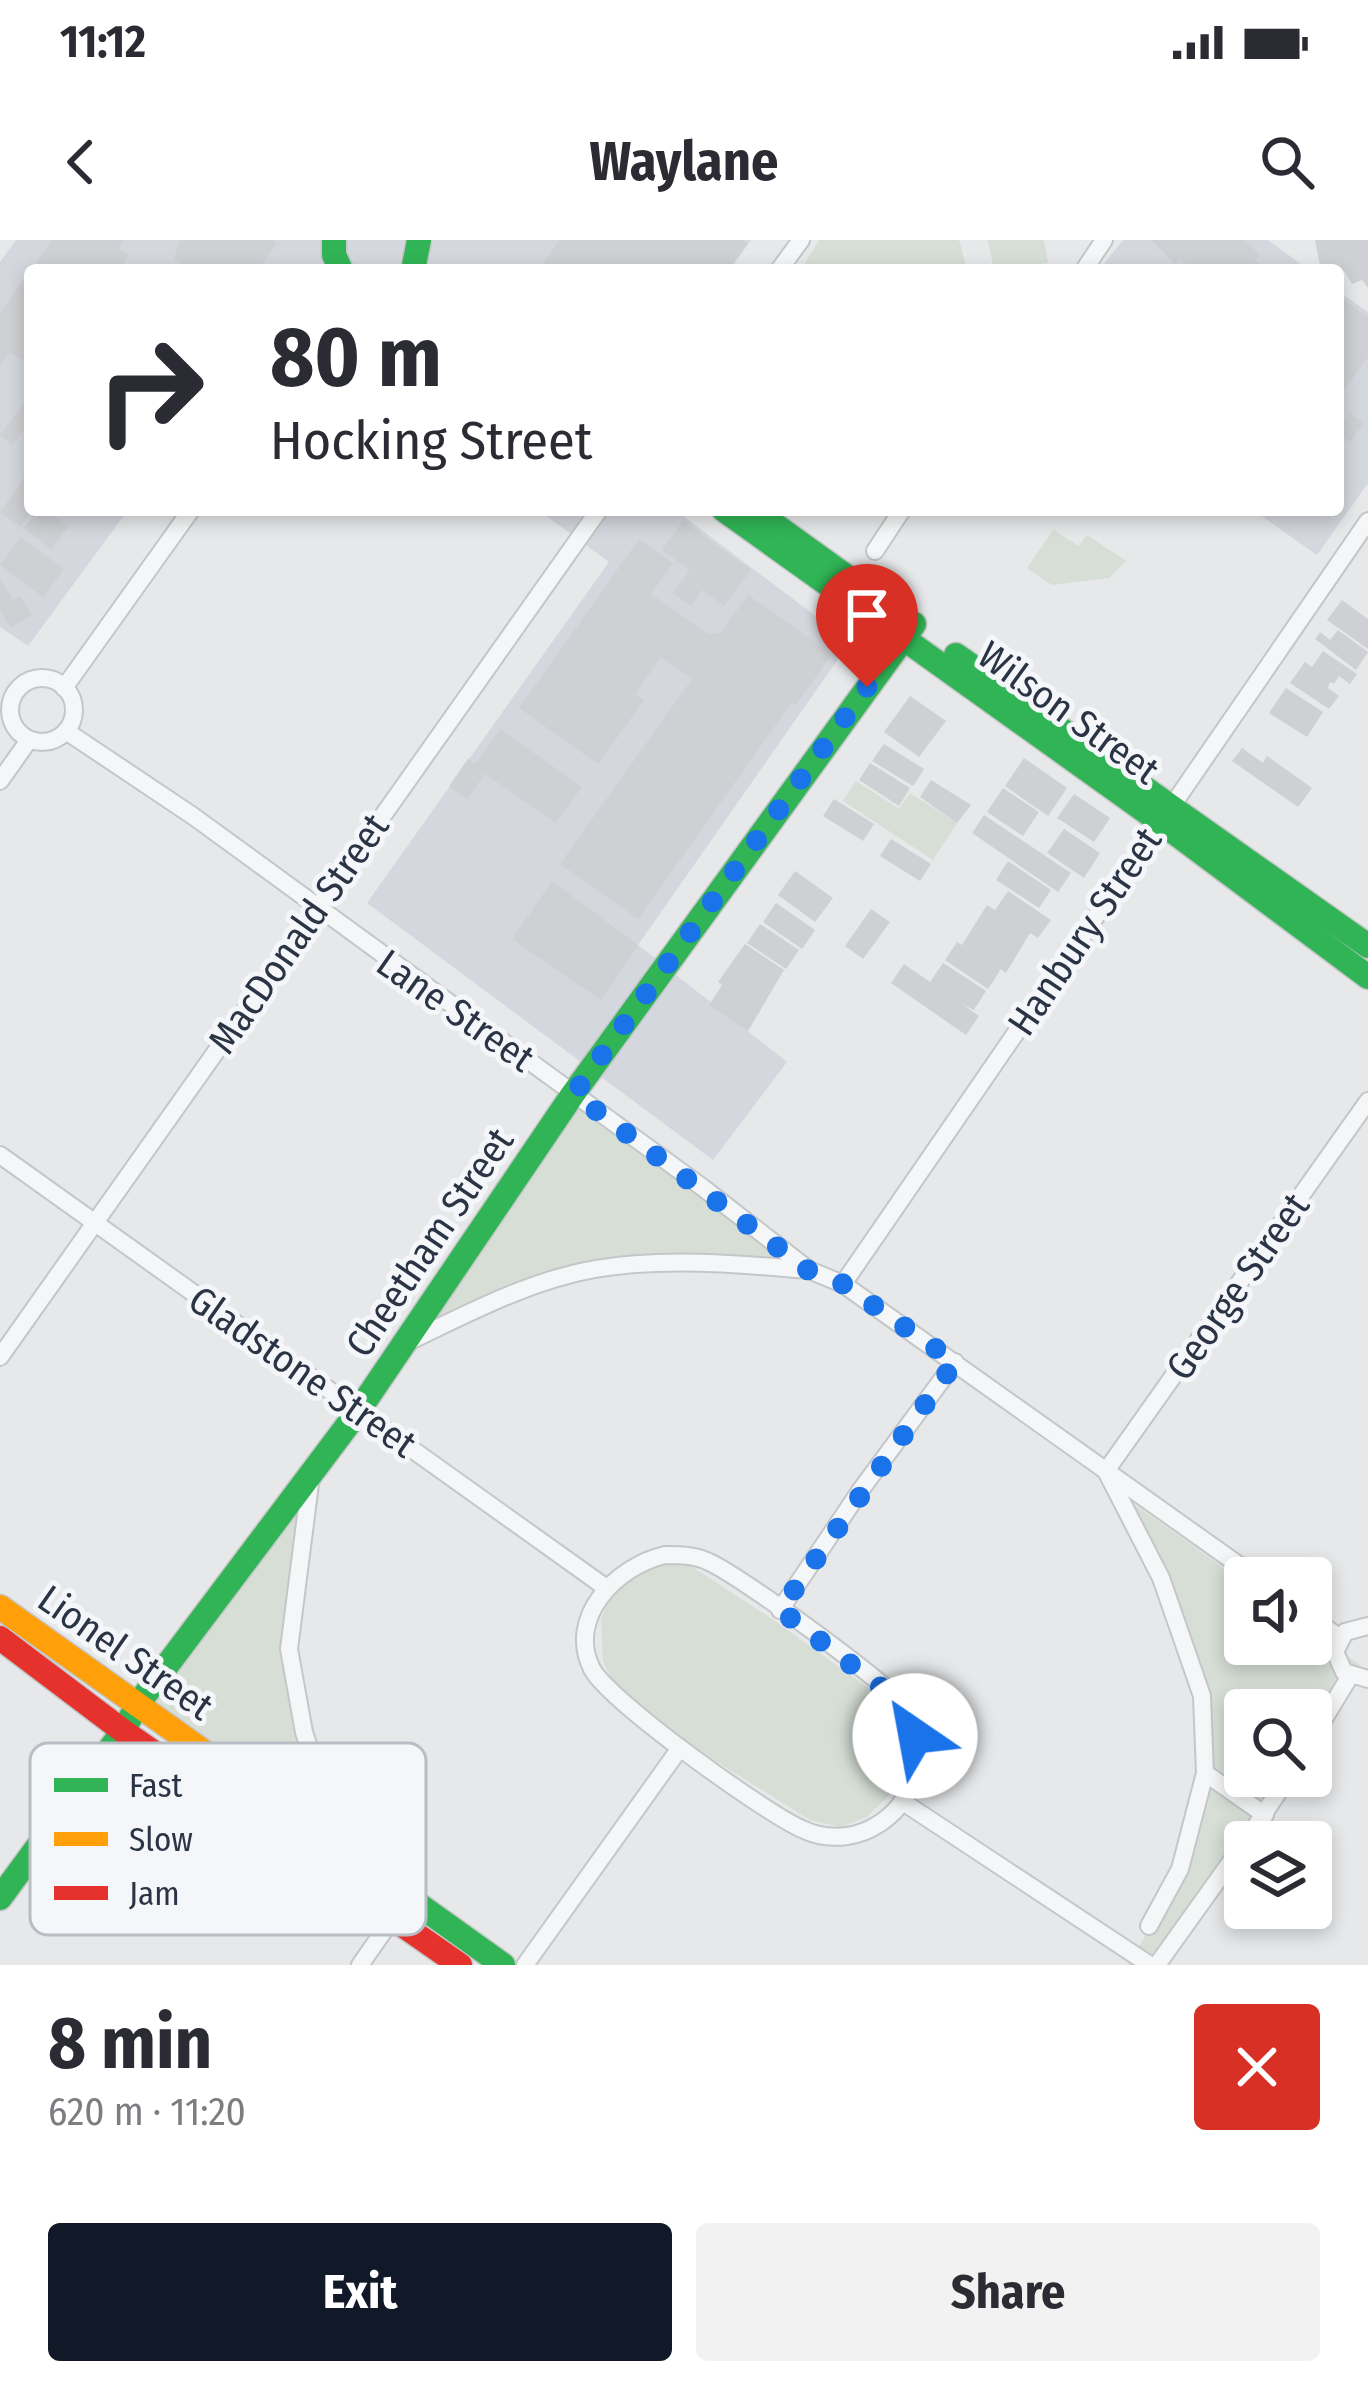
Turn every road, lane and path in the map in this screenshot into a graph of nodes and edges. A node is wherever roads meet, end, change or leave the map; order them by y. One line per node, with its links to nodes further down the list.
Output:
1 (187, 516): 9 (street)
2 (595, 516): 15 (street, MacDonald Street)
3 (733, 516): 8 (street, Wilson Street)
4 (762, 516): 8 (street, Wilson Street)
5 (898, 516): 7 (street)
6 (1368, 521): 14 (street, Hanbury Street)
7 (875, 551)
8 (909, 631): 14 (street, Wilson Street); 17 (street, Cheetham Street)
9 (64, 688): 10 (street); 11 (street)
10 (6, 695): 12 (street)
11 (66, 731): 12 (street); 15 (street, Lane Street)
12 (29, 740): 13 (street)
13 (0, 781)
14 (1164, 814): 16 (street, Wilson Street); 22 (street, Hanbury Street)
15 (314, 909): 17 (street, Lane Street); 20 (street, MacDonald Street)
16 (1365, 960)
17 (574, 1094): 21 (street, Lane Street); 23 (street, Cheetham Street)
18 (1368, 1101): 27 (street, George Street)
19 (0, 1155): 20 (street, Gladstone Street)
20 (96, 1224): 24 (street, MacDonald Street); 26 (street, Gladstone Street)
21 (808, 1270): 22 (street, Lane Street); 23 (street)
22 (843, 1284): 25 (street, Lane Street)
23 (400, 1346): 26 (street, Cheetham Street)
24 (0, 1357)
25 (955, 1362): 27 (street, Lane Street); 32 (street)
26 (359, 1410): 28 (street, Cheetham Street); 30 (street, Gladstone Street)
27 (1106, 1471): 29 (street, Lane Street); 46 (street)
28 (311, 1476): 38 (street, Cheetham Street); 44 (street)
29 (1227, 1557)
30 (605, 1587): 32 (street); 45 (street)
31 (0, 1607): 38 (street, Lionel Street)
32 (780, 1610): 48 (street)
33 (1368, 1626): 35 (street)
34 (1332, 1631): 35 (street)
35 (1340, 1637): 37 (street)
36 (0, 1638): 40 (street, Lionel Street)
37 (1359, 1678): 39 (street)
38 (138, 1704): 40 (street, Cheetham Street); 43 (street, Lionel Street)
39 (1332, 1713)
40 (123, 1731): 41 (street, Cheetham Street); 42 (street, Lionel Street)
41 (114, 1743)
42 (142, 1743)
43 (192, 1743)
44 (308, 1743)
45 (680, 1748): 48 (street); 61 (street)
46 (1204, 1773): 49 (street); 55 (street)
47 (1276, 1797): 49 (street)
48 (903, 1802): 62 (street)
49 (1265, 1815): 50 (street)
50 (1261, 1821)
51 (30, 1857): 53 (street, Cheetham Street)
52 (1224, 1870): 62 (street)
53 (0, 1898)
54 (426, 1922): 60 (street, Lionel Street)
55 (1149, 1926)
56 (426, 1932): 59 (street, Lionel Street)
57 (381, 1935): 58 (street)
58 (360, 1965)
59 (460, 1965)
60 (502, 1965)
61 (525, 1965)
62 (1154, 1965)

